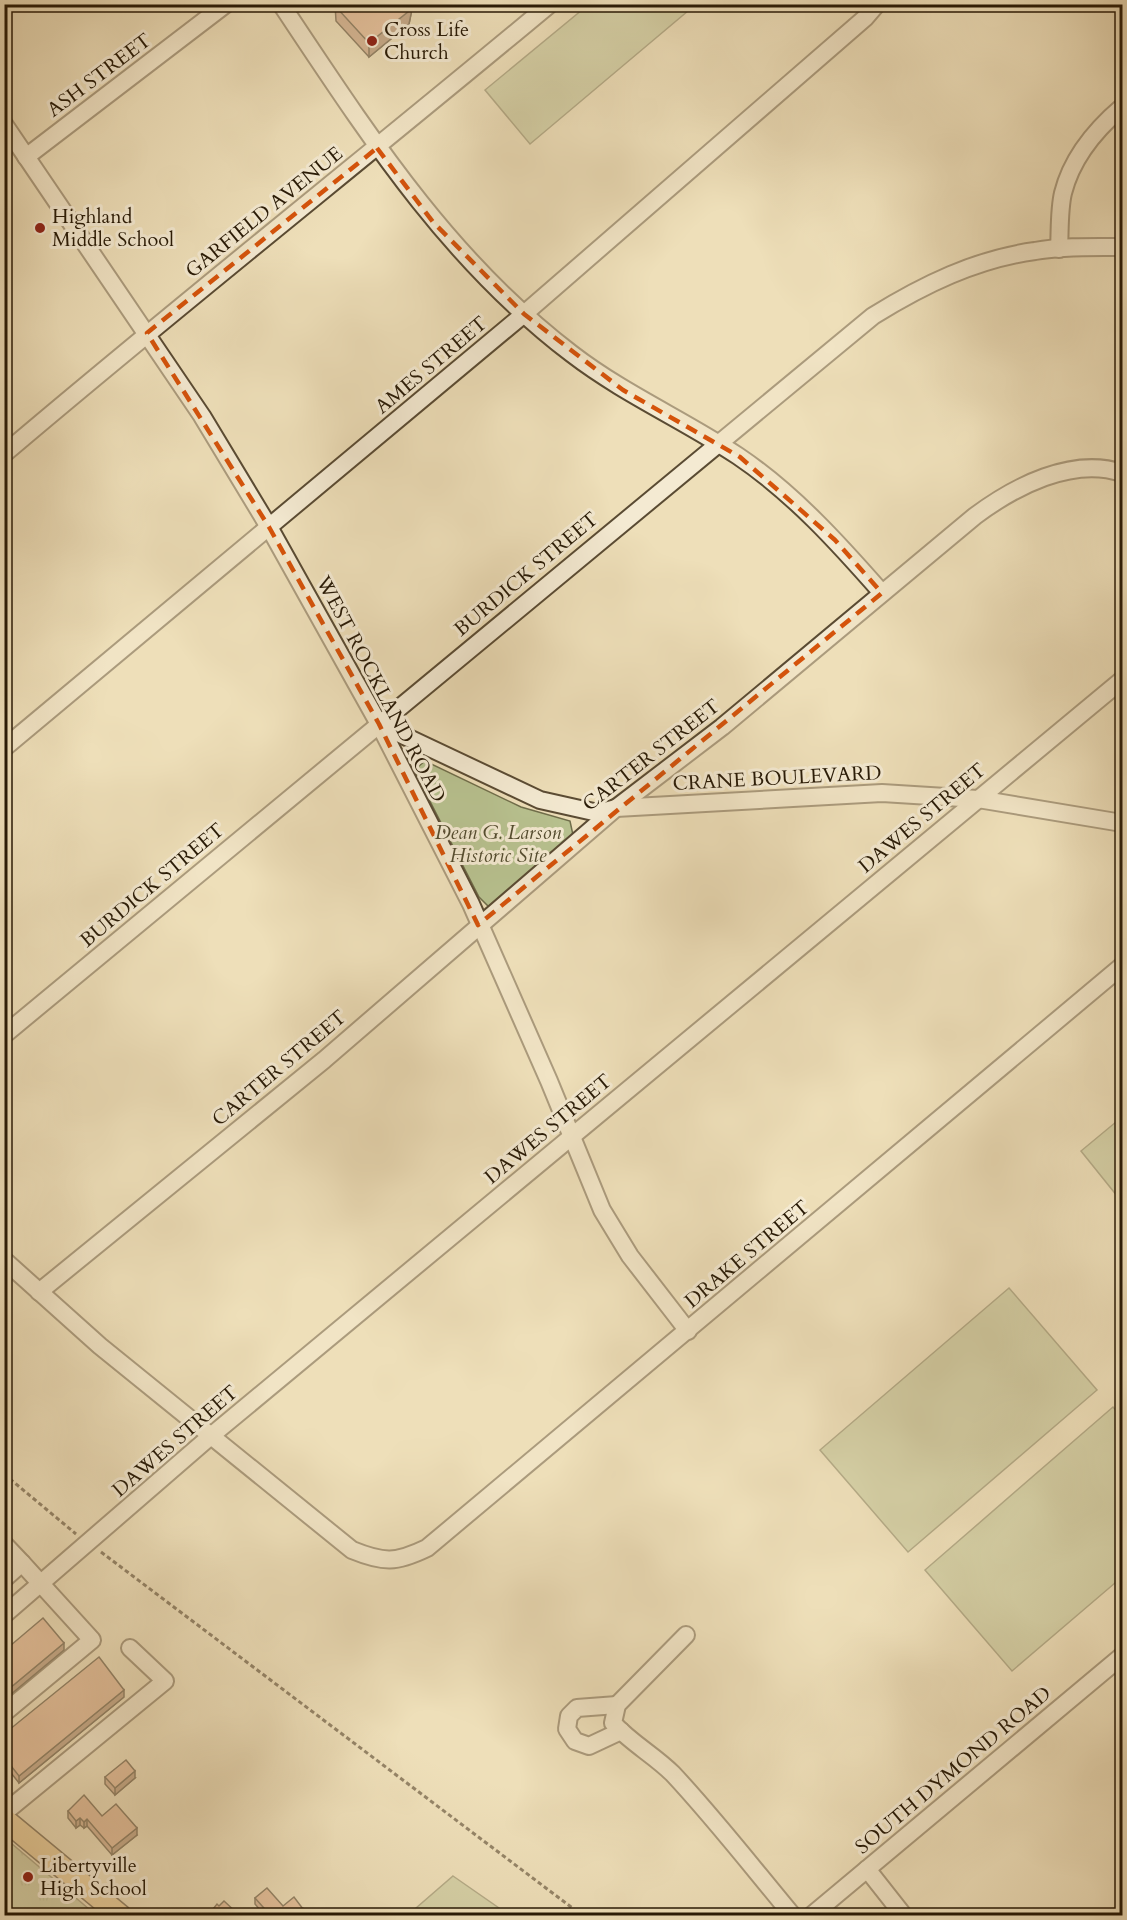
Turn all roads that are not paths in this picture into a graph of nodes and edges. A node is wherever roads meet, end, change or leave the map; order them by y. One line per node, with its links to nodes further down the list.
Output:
1 (226, 4): 8 (street, ASH STREET)
2 (280, 4): 7 (street)
3 (550, 4): 7 (street, GARFIELD AVENUE)
4 (877, 4): 11 (street, AMES STREET)
5 (1122, 107): 10 (street)
6 (4, 124): 8 (street, WEST ROCKLAND ROAD)
7 (377, 148): 11 (street); 12 (street, GARFIELD AVENUE)
8 (26, 157): 12 (street, WEST ROCKLAND ROAD)
9 (1122, 247): 10 (street, BURDICK STREET)
10 (1059, 249): 13 (street, BURDICK STREET)
11 (524, 314): 13 (street); 16 (street, AMES STREET)
12 (147, 333): 14 (street, GARFIELD AVENUE); 16 (street, WEST ROCKLAND ROAD)
13 (717, 443): 17 (street); 19 (street, BURDICK STREET)
14 (4, 454)
15 (1122, 473): 17 (street, CARTER STREET)
16 (269, 527): 19 (street, WEST ROCKLAND ROAD); 20 (street, AMES STREET)
17 (882, 593): 22 (street, CARTER STREET)
18 (1122, 680): 21 (street, DAWES STREET)
19 (378, 724): 22 (street, CRANE BOULEVARD); 24 (street, WEST ROCKLAND ROAD); 26 (street, BURDICK STREET)
20 (4, 748)
21 (978, 798): 22 (street, CRANE BOULEVARD); 23 (street, CRANE BOULEVARD); 27 (street, DAWES STREET)
22 (616, 808): 24 (street, CARTER STREET)
23 (1122, 823)
24 (478, 925): 27 (street, WEST ROCKLAND ROAD); 29 (street, CARTER STREET)
25 (1122, 966): 30 (street, DRAKE STREET)
26 (4, 1035)
27 (571, 1137): 30 (street, WEST ROCKLAND ROAD); 31 (street, DAWES STREET)
28 (4, 1260): 29 (street)
29 (39, 1292): 31 (street)
30 (688, 1331): 31 (street, DRAKE STREET)
31 (212, 1435): 35 (street, DAWES STREET)
32 (4, 1544): 33 (street)
33 (22, 1563): 34 (street); 35 (street)
34 (4, 1578)
35 (42, 1583): 36 (street, DAWES STREET); 41 (street)
36 (4, 1615)
37 (687, 1635): 40 (street)
38 (130, 1648): 43 (street)
39 (1122, 1656): 45 (street, SOUTH DYMOND ROAD)
40 (617, 1705): 42 (street); 42 (street)
41 (4, 1713)
42 (621, 1731): 47 (street)
43 (4, 1813)
44 (4, 1819): 46 (main road)
45 (867, 1869): 48 (street, SOUTH DYMOND ROAD); 49 (street)
46 (121, 1916)
47 (793, 1916)
48 (810, 1916)
49 (904, 1916)

